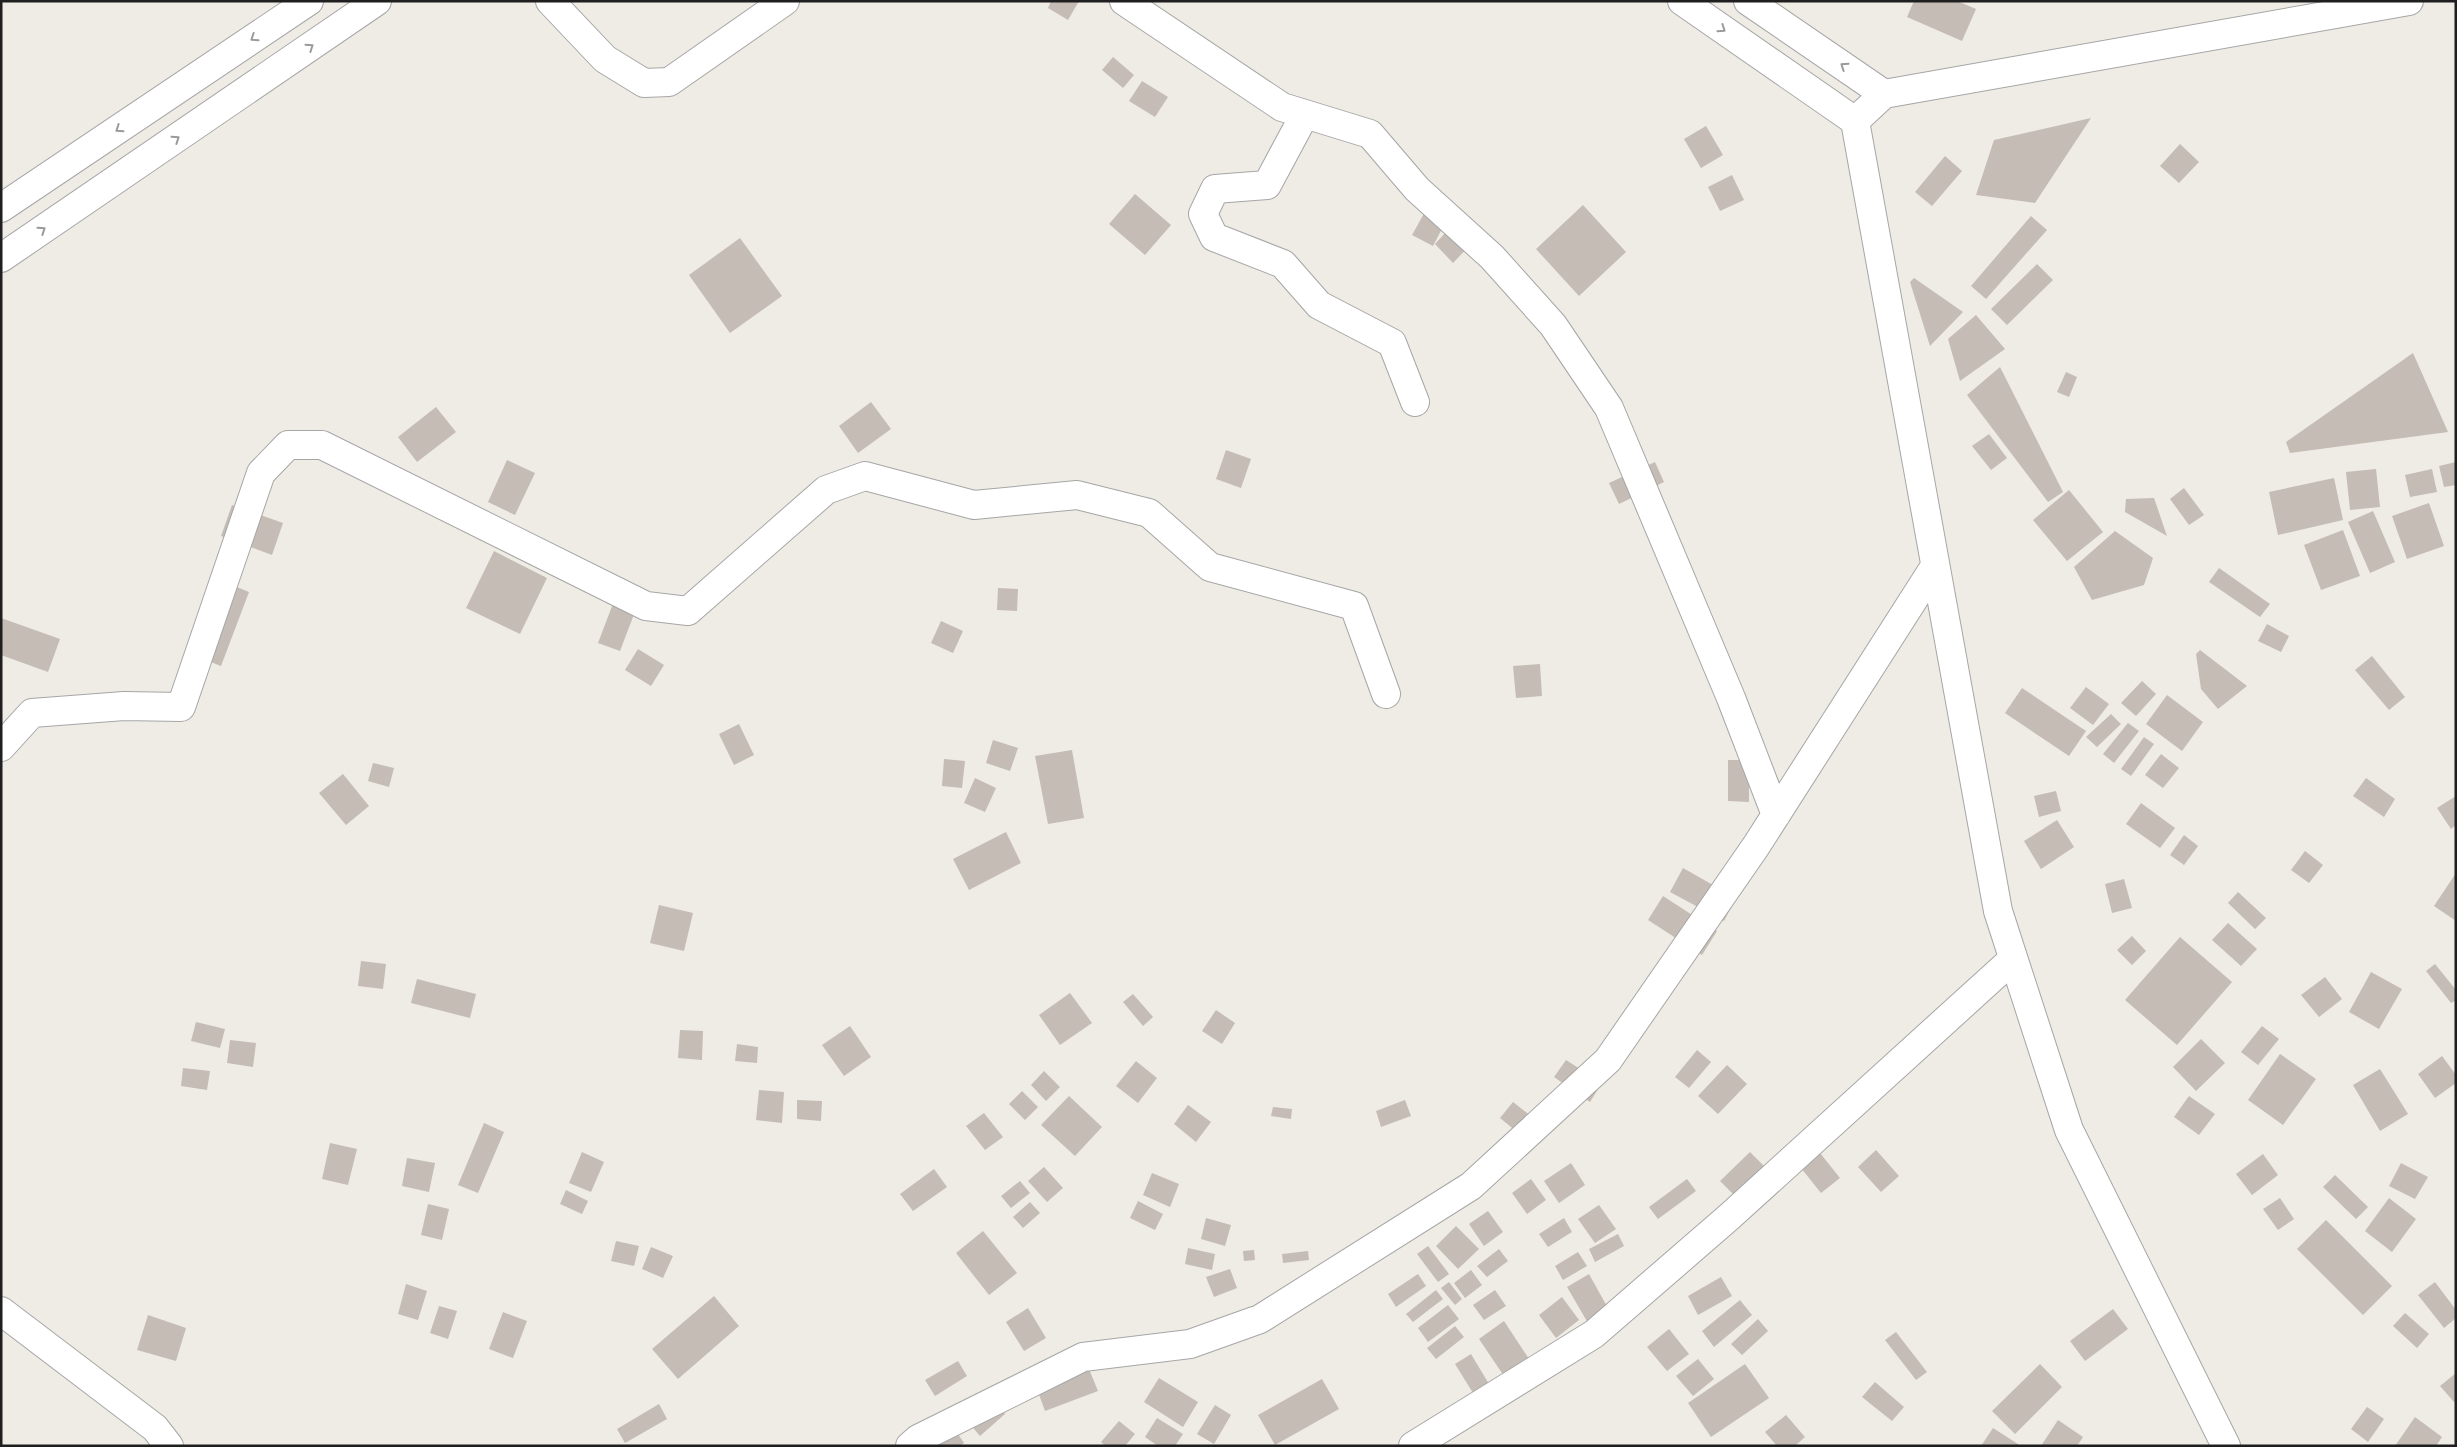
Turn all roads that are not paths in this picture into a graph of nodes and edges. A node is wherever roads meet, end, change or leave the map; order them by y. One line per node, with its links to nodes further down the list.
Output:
1 (309, 1): 12 (street, one-way to 12)
2 (377, 1): 13 (street, one-way to 2)
3 (550, 1): 4 (street)
4 (785, 1)
5 (1124, 1): 10 (street)
6 (1682, 1): 11 (street, one-way to 11)
7 (1748, 1): 9 (street, one-way to 7)
8 (2409, 1): 9 (street)
9 (1884, 94): 11 (street)
10 (1305, 114): 14 (street); 18 (street)
11 (1855, 121): 15 (street)
12 (1, 208)
13 (1, 258)
14 (1415, 402)
15 (1935, 566): 18 (street); 19 (street)
16 (1386, 694): 17 (street)
17 (1, 748)
18 (1776, 815): 22 (street)
19 (2014, 959): 23 (street); 24 (street)
20 (1, 1311): 21 (street)
21 (170, 1446)
22 (910, 1446)
23 (1413, 1446)
24 (2226, 1446)

